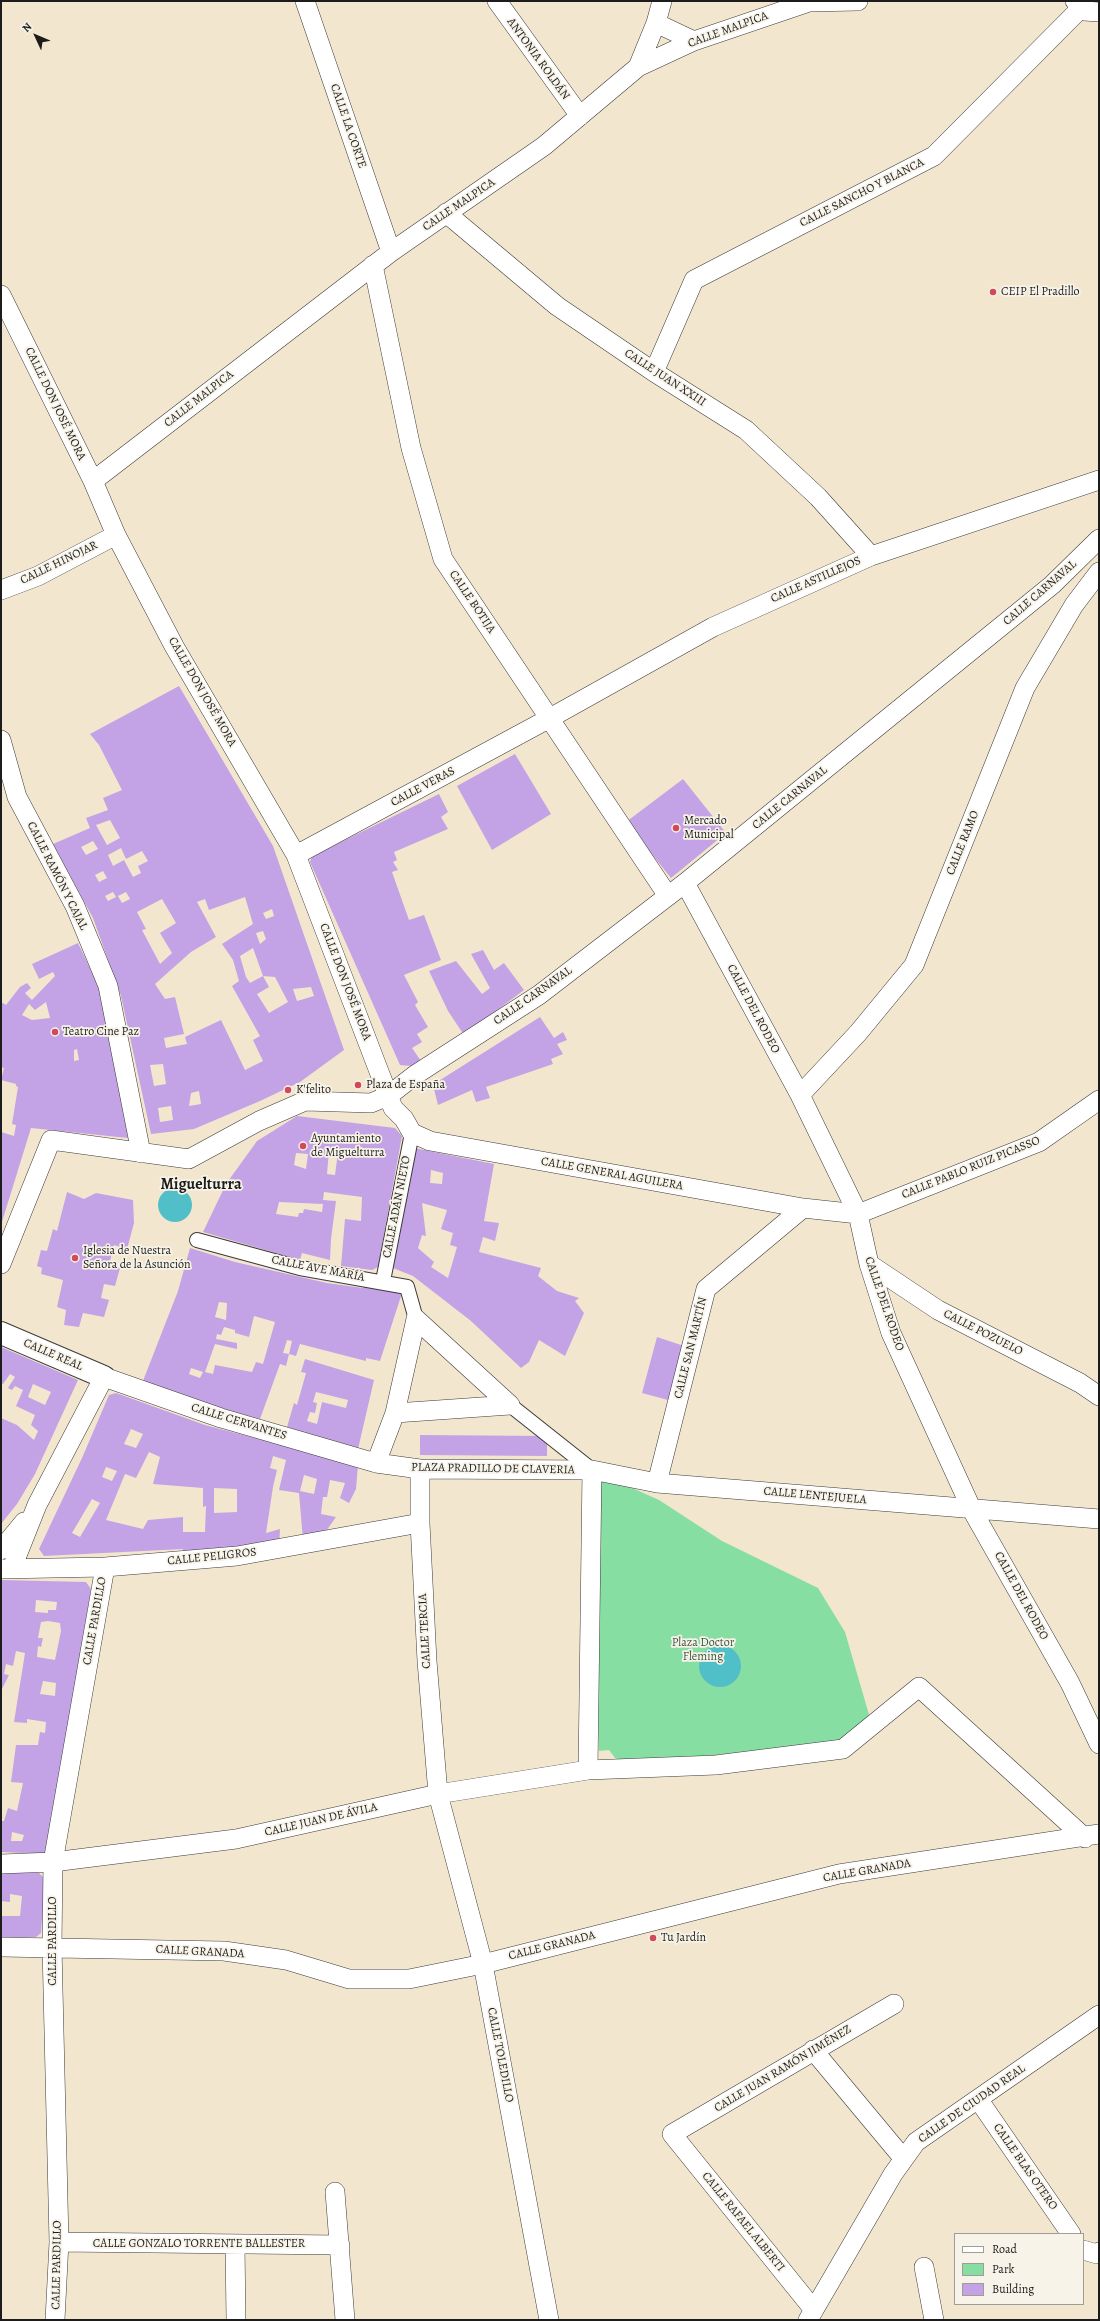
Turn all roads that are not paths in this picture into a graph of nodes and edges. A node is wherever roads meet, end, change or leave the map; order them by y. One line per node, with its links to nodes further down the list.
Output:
1 (305, 1): 13 (street, CALLE LA CORTE)
2 (497, 1): 11 (street, ANTONIA ROLDÁN)
3 (662, 1): 8 (street)
4 (858, 1): 5 (street, CALLE MALPICA)
5 (809, 2): 9 (street, CALLE MALPICA)
6 (1078, 5): 7 (street); 16 (street, CALLE SANCHO Y BLANCA)
7 (1099, 12)
8 (656, 22): 9 (street); 10 (street)
9 (694, 41): 10 (street, CALLE MALPICA)
10 (638, 67): 11 (street, CALLE MALPICA)
11 (580, 116): 12 (street, CALLE MALPICA)
12 (446, 213): 13 (street, CALLE MALPICA); 16 (street, CALLE JUAN XXIII)
13 (391, 252): 14 (street, CALLE MALPICA)
14 (373, 265): 18 (street, CALLE MALPICA); 26 (street, CALLE BOTIJA)
15 (1, 295): 18 (street, CALLE DON JOSÉ MORA)
16 (654, 372): 21 (street, CALLE JUAN XXIII)
17 (1099, 480): 21 (street, CALLE ASTILLEJOS)
18 (93, 481): 19 (street, CALLE DON JOSÉ MORA)
19 (116, 535): 24 (street, CALLE HINOJAR); 28 (street, CALLE DON JOSÉ MORA)
20 (1099, 539): 23 (street, CALLE CARNAVAL)
21 (871, 556): 26 (street, CALLE ASTILLEJOS)
22 (1099, 572): 25 (street, CALLE RAMO)
23 (1052, 585): 25 (street); 29 (street, CALLE CARNAVAL)
24 (1, 590)
25 (1074, 605): 31 (street, CALLE RAMO)
26 (550, 718): 28 (street, CALLE VERAS); 30 (street, CALLE BOTIJA)
27 (1, 741): 35 (street, CALLE RAMÓN Y CAJAL)
28 (296, 855): 32 (street, CALLE DON JOSÉ MORA)
29 (685, 883): 30 (street, CALLE CARNAVAL); 31 (street, CALLE DEL RODEO)
30 (668, 896): 32 (street, CALLE CARNAVAL)
31 (800, 1095): 37 (street, CALLE DEL RODEO)
32 (388, 1096): 34 (street); 35 (street, CALLE CARNAVAL)
33 (1099, 1100): 37 (street, CALLE PABLO RUIZ PICASSO)
34 (412, 1133): 36 (street, CALLE GENERAL AGUILERA); 41 (street, CALLE ADÁN NIETO)
35 (141, 1153): 39 (street, CALLE CARNAVAL)
36 (803, 1208): 37 (street, CALLE GENERAL AGUILERA); 51 (street, CALLE SAN MARTÍN)
37 (858, 1214): 40 (street, CALLE DEL RODEO)
38 (197, 1240): 41 (street, CALLE AVE MARÍA)
39 (1, 1264)
40 (869, 1264): 45 (street, CALLE POZUELO); 53 (street, CALLE DEL RODEO)
41 (383, 1281): 42 (street, CALLE AVE MARÍA)
42 (416, 1319): 46 (street, PLAZA PRADILLO DE CLAVERIA); 47 (street)
43 (1, 1333): 44 (street, CALLE REAL)
44 (104, 1377): 48 (street, CALLE CERVANTES); 52 (street)
45 (1099, 1396)
46 (510, 1405): 47 (street); 50 (street, PLAZA PRADILLO DE CLAVERIA)
47 (395, 1413): 48 (street)
48 (376, 1463): 49 (street, PLAZA PRADILLO DE CLAVERIA)
49 (420, 1469): 50 (street, PLAZA PRADILLO DE CLAVERIA); 55 (street, CALLE TERCIA)
50 (592, 1470): 51 (street, PLAZA PRADILLO DE CLAVERIA); 60 (street)
51 (657, 1483): 53 (street, CALLE LENTEJUELA)
52 (37, 1505): 56 (street); 58 (street)
53 (972, 1510): 54 (street, CALLE LENTEJUELA); 59 (street, CALLE DEL RODEO)
54 (1099, 1519)
55 (420, 1523): 57 (street, CALLE PELIGROS); 61 (street, CALLE TERCIA)
56 (1, 1550)
57 (105, 1567): 58 (street, CALLE PELIGROS); 63 (street, CALLE PARDILLO)
58 (7, 1568)
59 (1099, 1744)
60 (588, 1770): 61 (street, CALLE JUAN DE ÁVILA); 62 (street, CALLE JUAN DE ÁVILA)
61 (438, 1794): 63 (street, CALLE JUAN DE ÁVILA); 67 (street, CALLE TOLEDILLO)
62 (1092, 1836): 67 (street, CALLE GRANADA)
63 (53, 1862): 64 (street, CALLE JUAN DE ÁVILA); 66 (street, CALLE PARDILLO)
64 (1, 1864)
65 (1, 1947): 66 (street, CALLE GRANADA)
66 (52, 1947): 67 (street, CALLE GRANADA); 76 (street, CALLE PARDILLO)
67 (483, 1964): 86 (street, CALLE TOLEDILLO)
68 (894, 2004): 70 (street, CALLE JUAN RAMÓN JIMÉNEZ)
69 (1099, 2015): 71 (street, CALLE DE CIUDAD REAL)
70 (813, 2050): 72 (street, CALLE JUAN RAMÓN JIMÉNEZ); 73 (street)
71 (978, 2099): 73 (street, CALLE DE CIUDAD REAL); 75 (street, CALLE BLAS OTERO)
72 (672, 2134): 82 (street, CALLE RAFAEL ALBERTI)
73 (903, 2158): 82 (street, CALLE DE CIUDAD REAL)
74 (335, 2192): 78 (street)
75 (1071, 2233)
76 (58, 2242): 77 (street, CALLE GONZALO TORRENTE BALLESTER); 83 (street, CALLE PARDILLO)
77 (235, 2244): 78 (street, CALLE GONZALO TORRENTE BALLESTER); 84 (street)
78 (340, 2245): 85 (street)
79 (1084, 2250): 80 (street)
80 (1099, 2252)
81 (924, 2267): 87 (street)
82 (811, 2315)
83 (55, 2320)
84 (236, 2320)
85 (345, 2320)
86 (549, 2320)
87 (934, 2320)

